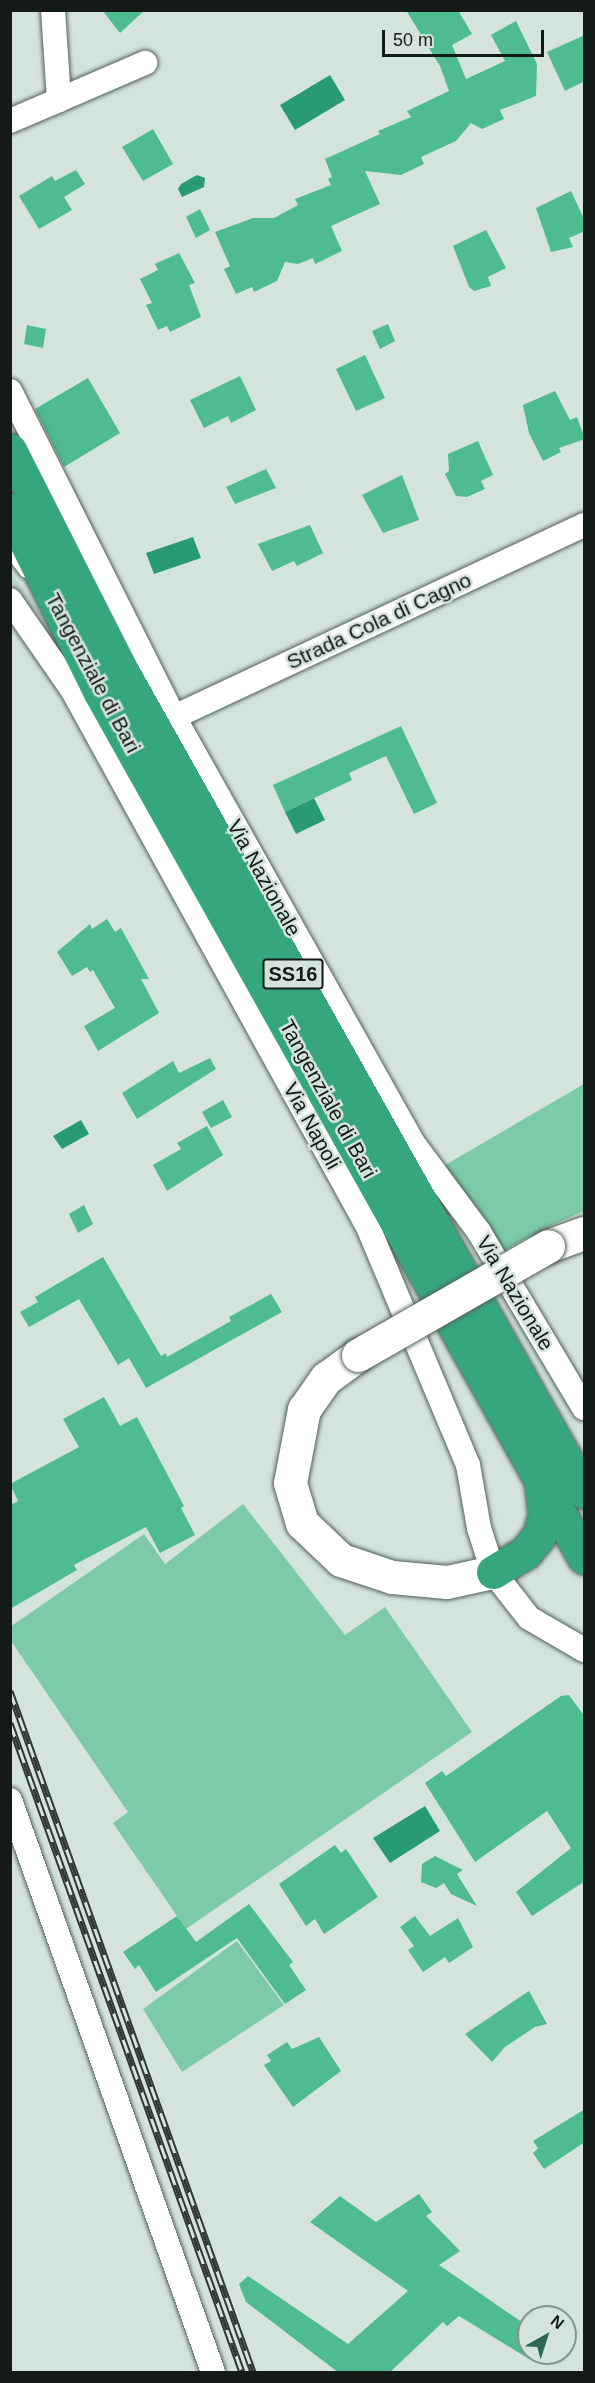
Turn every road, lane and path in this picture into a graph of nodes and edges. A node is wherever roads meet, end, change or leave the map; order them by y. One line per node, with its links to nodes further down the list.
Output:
1 (53, 10): 3 (street)
2 (145, 63): 3 (street)
3 (59, 100): 4 (street)
4 (10, 121)
5 (10, 391): 12 (street, Via Nazionale)
6 (10, 450): 16 (highway, Tangenziale di Bari / SS16)
7 (10, 510): 11 (highway, Tangenziale di Bari / SS16)
8 (585, 525): 12 (street, Strada Cola di Cagno)
9 (10, 551): 11 (lane)
10 (10, 600): 20 (street, Via Napoli)
11 (67, 626): 15 (highway, Tangenziale di Bari / SS16)
12 (174, 717): 14 (street, Via Nazionale)
13 (585, 1233): 20 (street, bridge)
14 (585, 1408)
15 (541, 1481): 17 (highway); 18 (highway, Tangenziale di Bari / SS16)
16 (585, 1492)
17 (525, 1553): 19 (highway); 20 (highway)
18 (585, 1557)
19 (585, 1570)
20 (493, 1572): 21 (street, Via Napoli)
21 (585, 1650)
22 (10, 1800): 23 (street)
23 (213, 2373)

